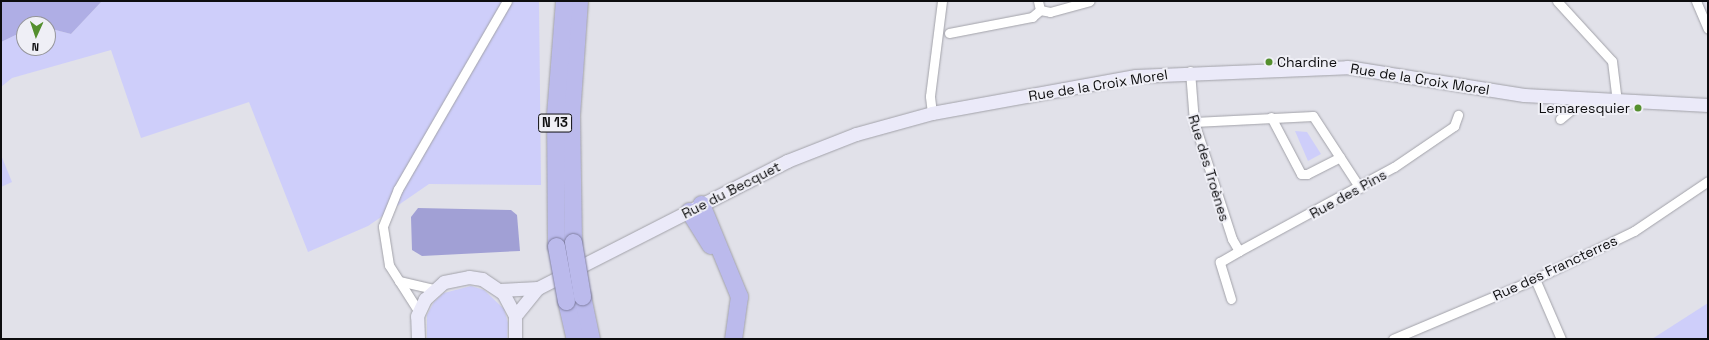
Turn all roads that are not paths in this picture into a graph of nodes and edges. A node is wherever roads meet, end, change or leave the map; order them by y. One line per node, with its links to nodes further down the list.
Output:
1 (507, 1): 26 (street)
2 (564, 1): 37 (highway, N 13, bridge)
3 (579, 1): 32 (highway, N 13, bridge)
4 (942, 1): 15 (street)
5 (1090, 1): 8 (street)
6 (1557, 1): 13 (street)
7 (1696, 1): 9 (street)
8 (1039, 6): 10 (street)
9 (1708, 29)
10 (949, 33)
11 (1190, 71): 12 (main road, Rue de la Croix Morel); 15 (main road, Rue de la Croix Morel); 19 (street, Rue des Troènes)
12 (1575, 99): 13 (main road, Rue de la Croix Morel); 18 (street)
13 (1617, 102): 14 (main road, Rue de la Croix Morel)
14 (1708, 105)
15 (932, 113): 23 (main road, Rue du Becquet)
16 (1458, 116): 22 (street, Rue des Pins)
17 (1271, 117): 19 (street); 20 (street); 20 (street)
18 (1560, 119)
19 (1194, 122): 24 (street, Rue des Troènes)
20 (1340, 157): 22 (street)
21 (1708, 180): 25 (street, Rue des Francterres)
22 (1360, 188): 24 (street, Rue des Pins)
23 (695, 208): 27 (main road, Rue du Becquet); 40 (highway); 41 (highway)
24 (1240, 251): 30 (street, Rue des Pins)
25 (1535, 279): 34 (street, Rue des Francterres); 42 (street)
26 (399, 281): 28 (street); 31 (street)
27 (538, 288): 29 (main road, Rue du Becquet); 33 (main road, Rue du Becquet)
28 (433, 289): 29 (main road); 31 (main road)
29 (500, 290): 33 (main road)
30 (1231, 300)
31 (419, 312): 35 (main road)
32 (586, 314): 38 (highway, N 13); 39 (highway)
33 (516, 316): 36 (main road)
34 (1399, 338)
35 (418, 339)
36 (515, 339)
37 (575, 339)
38 (591, 339)
39 (602, 339)
40 (723, 339)
41 (733, 339)
42 (1561, 339)

